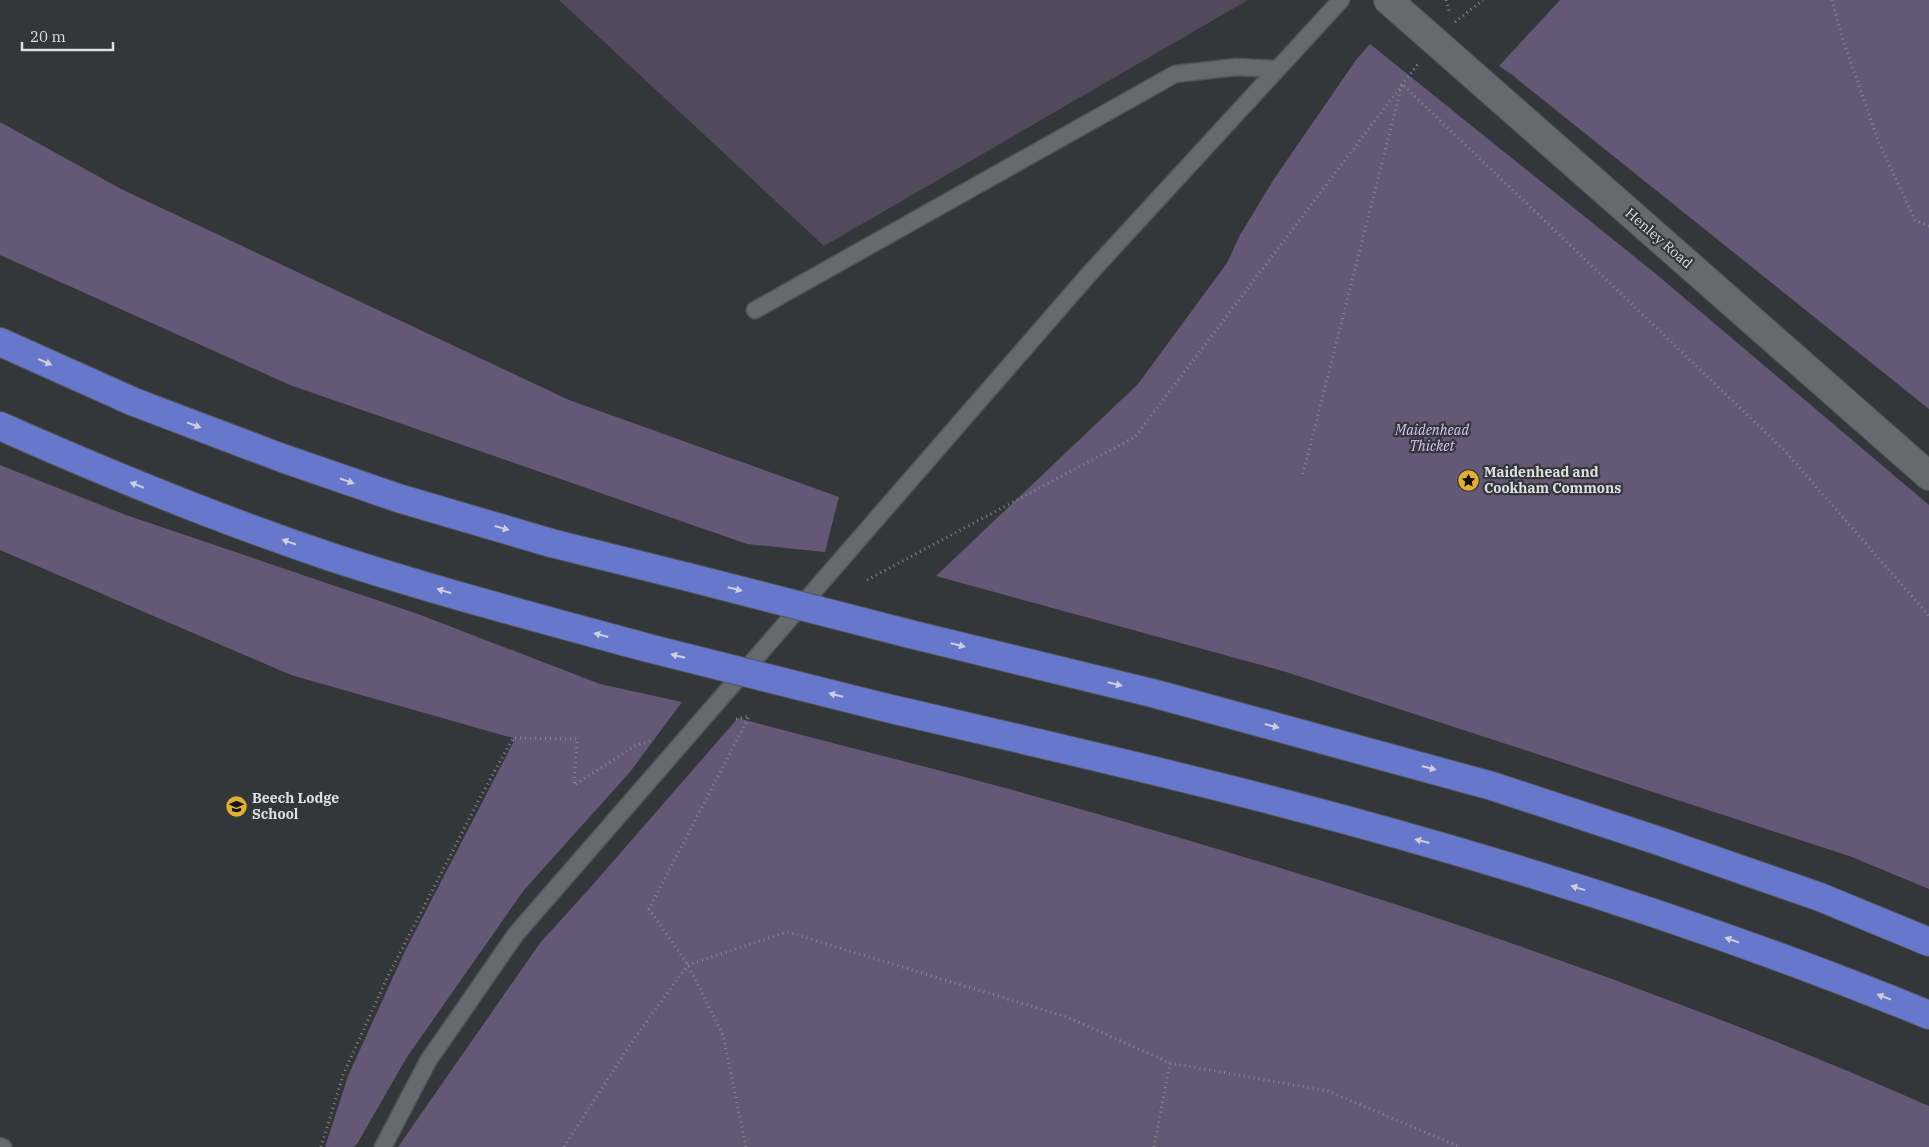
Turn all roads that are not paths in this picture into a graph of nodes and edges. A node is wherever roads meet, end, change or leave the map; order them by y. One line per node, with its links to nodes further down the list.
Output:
1 (1341, 0): 3 (lane)
2 (1388, 0): 7 (street, Henley Road)
3 (1277, 69): 4 (lane); 10 (lane)
4 (755, 310)
5 (0, 342): 8 (highway, one-way to 8, bridge)
6 (0, 426): 9 (highway, one-way to 6, bridge)
7 (1929, 476)
8 (1929, 942)
9 (1929, 1015)
10 (383, 1147)

